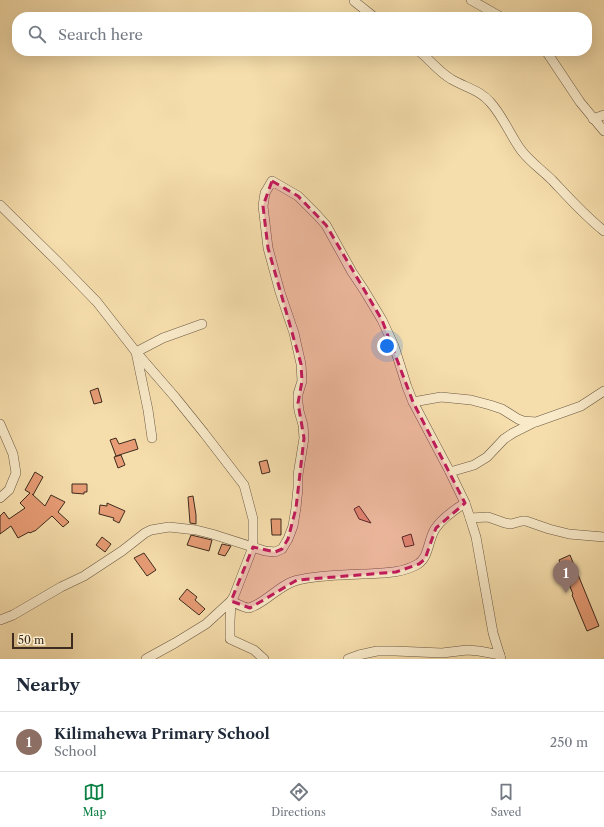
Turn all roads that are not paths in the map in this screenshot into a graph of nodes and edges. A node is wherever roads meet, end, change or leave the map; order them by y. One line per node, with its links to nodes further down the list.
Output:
1 (471, 0): 4 (street)
2 (354, 1): 3 (street)
3 (368, 12)
4 (492, 12)
5 (424, 56): 11 (street)
6 (549, 56): 8 (street)
7 (604, 115): 8 (street)
8 (593, 119): 9 (street)
9 (604, 131)
10 (0, 205): 13 (street)
11 (604, 231)
12 (202, 324): 13 (street)
13 (136, 352): 18 (street); 24 (street)
14 (604, 391): 16 (street)
15 (413, 402): 16 (street); 19 (street); 24 (street)
16 (536, 422): 19 (street)
17 (0, 424): 20 (street)
18 (152, 438)
19 (450, 472): 21 (street)
20 (0, 498)
21 (465, 503): 22 (street); 25 (street)
22 (470, 518): 23 (street); 27 (street)
23 (604, 537)
24 (253, 546): 25 (street); 26 (street)
25 (231, 601): 28 (street); 29 (street)
26 (0, 620)
27 (500, 657): 30 (street)
28 (146, 659)
29 (264, 659)
30 (348, 659)

